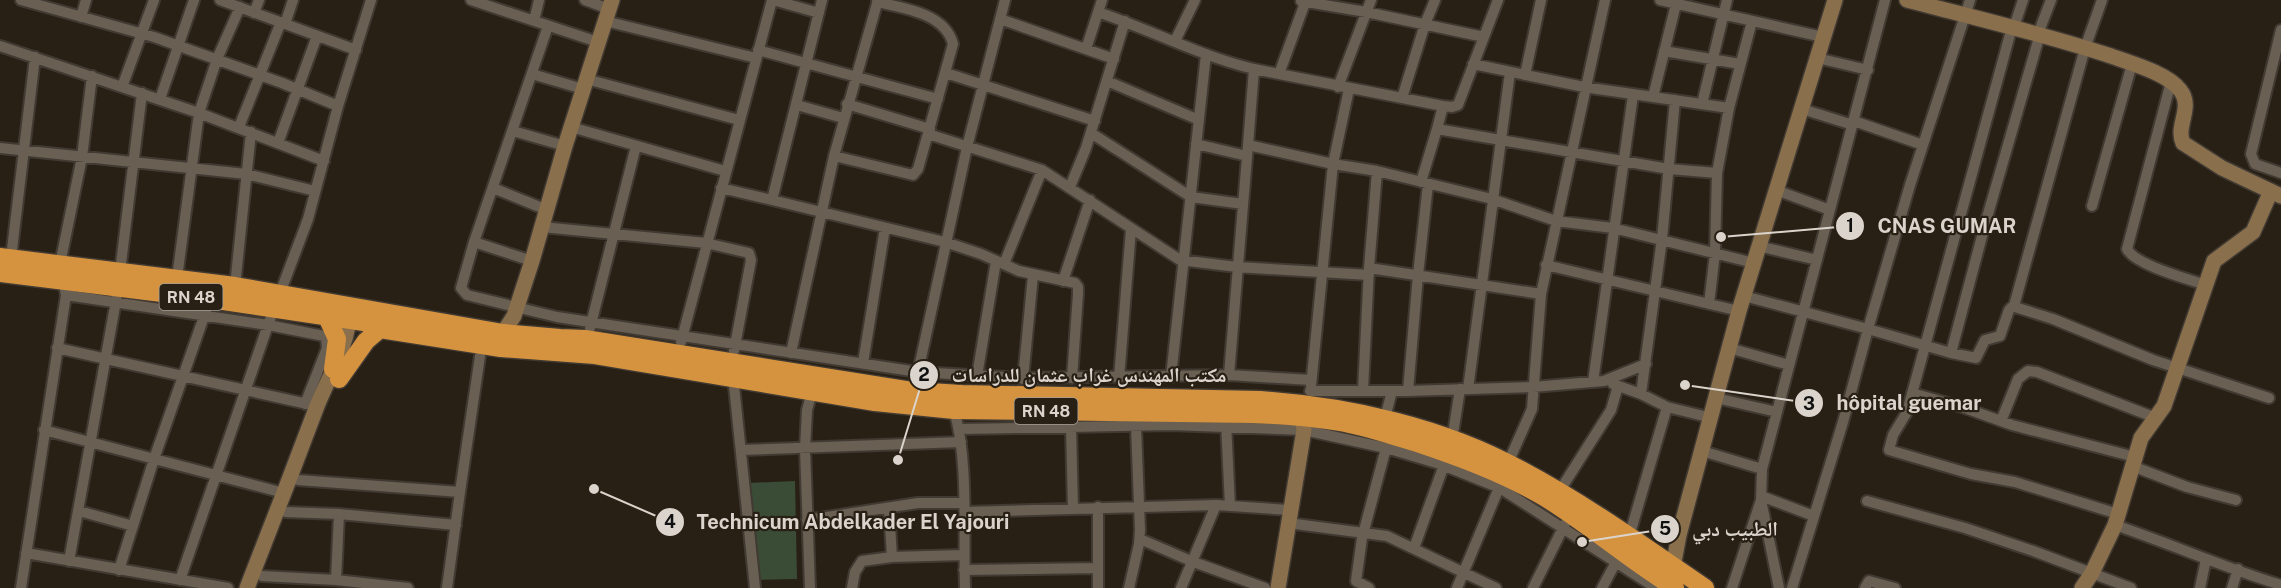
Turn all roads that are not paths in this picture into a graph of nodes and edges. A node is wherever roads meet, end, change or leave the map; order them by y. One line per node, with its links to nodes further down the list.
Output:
1 (21, 0): 42 (street)
2 (86, 0): 42 (street)
3 (154, 0): 52 (street)
4 (194, 0): 59 (street)
5 (220, 0): 34 (street)
6 (259, 0): 38 (street)
7 (293, 0): 47 (street)
8 (370, 0): 62 (street)
9 (471, 0): 44 (street)
10 (538, 0): 44 (street)
11 (585, 0): 35 (street)
12 (772, 0): 39 (street); 65 (street)
13 (822, 0): 39 (street)
14 (1005, 0): 43 (street)
15 (1102, 0): 36 (street)
16 (1195, 0): 57 (street)
17 (1371, 0): 37 (street)
18 (1435, 0): 48 (street)
19 (1498, 0): 55 (street)
20 (1541, 0): 83 (street)
21 (1605, 0): 91 (street)
22 (1660, 0): 33 (street)
23 (1727, 0): 40 (street)
24 (1835, 0): 56 (street)
25 (1886, 0): 77 (street)
26 (1908, 0): 41 (street)
27 (1970, 0): 41 (street)
28 (2023, 0): 50 (street)
29 (2051, 0): 53 (street)
30 (2102, 0): 61 (street)
31 (878, 1): 79 (street); 85 (street)
32 (1304, 1): 37 (street); 81 (street)
33 (1677, 2): 40 (street); 64 (street)
34 (240, 7): 38 (street); 69 (street)
35 (609, 10): 58 (street); 65 (street)
36 (1098, 12): 45 (street); 63 (street)
37 (1366, 12): 48 (street); 92 (street)
38 (254, 13): 47 (street)
39 (819, 13): 72 (street)
40 (1723, 15): 46 (street); 71 (street)
41 (1965, 15): 50 (street); 124 (street)
42 (81, 17): 52 (street)
43 (1000, 19): 63 (street); 89 (street)
44 (534, 21): 49 (street)
45 (1125, 21): 57 (street); 70 (street)
46 (1752, 21): 56 (street); 75 (street)
47 (283, 23): 54 (street); 82 (street)
48 (1425, 24): 55 (street); 97 (street)
49 (548, 26): 58 (street); 80 (street)
50 (2013, 27): 53 (street); 211 (street)
51 (2281, 30): 144 (street)
52 (143, 33): 59 (street); 90 (street)
53 (2039, 34): 61 (street); 215 (street)
54 (317, 36): 62 (street); 93 (street)
55 (1484, 36): 74 (street)
56 (1823, 37): 68 (street)
57 (1175, 41): 66 (street)
58 (598, 42): 88 (street)
59 (179, 45): 69 (street); 98 (street)
60 (0, 46): 67 (street)
61 (2085, 48): 73 (street); 198 (street)
62 (356, 50): 104 (street)
63 (1086, 50): 70 (street)
64 (1664, 51): 71 (street); 96 (street)
65 (757, 54): 72 (street); 110 (street)
66 (1206, 54): 76 (street); 111 (street)
67 (35, 57): 84 (street); 130 (street)
68 (1817, 58): 77 (street); 107 (street)
69 (217, 59): 82 (street); 108 (street)
70 (1114, 59): 86 (street)
71 (1713, 60): 75 (street); 102 (street)
72 (807, 63): 85 (street); 103 (street)
73 (2132, 63): 87 (street); 158 (street)
74 (1473, 64): 78 (street); 105 (street)
75 (1740, 64): 106 (street)
76 (1254, 69): 81 (street); 129 (street)
77 (1868, 70): 113 (street)
78 (1510, 72): 83 (street); 121 (street)
79 (946, 73): 89 (street); 99 (street)
80 (532, 74): 88 (street); 117 (street)
81 (1279, 74): 92 (street)
82 (260, 75): 93 (street); 114 (street)
83 (1525, 75): 91 (street)
84 (92, 76): 90 (street); 133 (street)
85 (856, 78): 99 (street); 101 (street)
86 (1107, 81): 111 (street); 112 (street)
87 (2171, 82): 152 (street); 191 (street)
88 (585, 84): 110 (street); 115 (street)
89 (983, 84): 112 (street); 127 (street)
90 (123, 87): 94 (street)
91 (1584, 87): 95 (street); 131 (street)
92 (1344, 88): 97 (street); 137 (street)
93 (298, 89): 104 (street); 122 (street)
94 (142, 93): 98 (street); 136 (street)
95 (1634, 95): 96 (street); 135 (street)
96 (1653, 97): 100 (street)
97 (1402, 98): 105 (street)
98 (160, 99): 108 (street)
99 (938, 99): 118 (street)
100 (1676, 100): 102 (street); 139 (street)
101 (847, 104): 109 (street); 118 (street)
102 (1702, 104): 106 (street)
103 (797, 105): 109 (street); 155 (street)
104 (338, 106): 134 (street)
105 (1443, 106): 116 (street)
106 (1729, 108): 143 (street)
107 (1802, 109): 113 (street); 150 (street)
108 (199, 113): 114 (street); 138 (street)
109 (843, 118): 132 (street)
110 (739, 120): 141 (street)
111 (1199, 120): 123 (street)
112 (1095, 121): 120 (street)
113 (1854, 123): 124 (street); 160 (street)
114 (239, 127): 119 (street)
115 (571, 127): 125 (street); 126 (street)
116 (1437, 129): 121 (street); 146 (street)
117 (513, 131): 125 (street); 148 (street)
118 (929, 131): 127 (street); 132 (street)
119 (251, 132): 122 (street); 145 (street)
120 (1091, 133): 147 (street); 153 (street)
121 (1501, 139): 131 (street); 154 (street)
122 (278, 142): 134 (street)
123 (1196, 144): 129 (street); 153 (street)
124 (1923, 145): 206 (street)
125 (565, 146): 159 (street)
126 (636, 146): 141 (street); 167 (street)
127 (967, 147): 140 (street); 170 (street)
128 (0, 148): 130 (street)
129 (1248, 150): 137 (street); 157 (street)
130 (23, 151): 133 (street); 177 (street)
131 (1570, 152): 135 (street); 162 (street)
132 (834, 156): 161 (street)
133 (82, 157): 136 (street); 188 (street)
134 (324, 161): 151 (street)
135 (1624, 161): 139 (street); 165 (street)
136 (133, 162): 138 (street); 193 (street)
137 (1333, 164): 142 (street); 183 (street)
138 (191, 168): 145 (street); 186 (street)
139 (1669, 169): 143 (street); 168 (street)
140 (1042, 170): 147 (street); 178 (street)
141 (725, 171): 149 (street)
142 (1377, 171): 146 (street); 182 (street)
143 (1717, 173): 173 (street)
144 (2281, 173)
145 (246, 174): 151 (street); 192 (street)
146 (1425, 183): 154 (street); 185 (street)
147 (1070, 187): 156 (street)
148 (493, 188): 159 (street); 169 (street)
149 (721, 188): 155 (street); 171 (street)
150 (1776, 190): 160 (street); 172 (street)
151 (315, 191): 201 (street)
152 (2276, 193): 191 (street)
153 (1191, 197): 157 (street); 176 (street)
154 (1492, 199): 162 (street); 190 (street)
155 (772, 200): 161 (street)
156 (1090, 200): 166 (street); 189 (street)
157 (1243, 204): 181 (street)
158 (2092, 206)
159 (547, 210): 163 (street)
160 (1830, 210): 174 (street)
161 (820, 213): 164 (street); 214 (street)
162 (1556, 221): 165 (street); 180 (street)
163 (542, 227): 167 (street); 175 (street)
164 (885, 228): 170 (street); 219 (street)
165 (1613, 228): 168 (street); 187 (street)
166 (1131, 229): 176 (street); 232 (street)
167 (614, 234): 171 (street); 205 (street)
168 (1662, 239): 173 (street); 194 (street)
169 (474, 242): 175 (street); 200 (street)
170 (945, 242): 178 (street); 224 (street)
171 (706, 243): 207 (street); 210 (street)
172 (1758, 246): 174 (street); 179 (street)
173 (1715, 253): 179 (street); 196 (street)
174 (1817, 260): 202 (street)
175 (532, 261): 200 (street)
176 (1184, 261): 181 (street); 229 (street)
177 (4, 263): 188 (highway, RN 48)
178 (1000, 263): 184 (street); 228 (street)
179 (1754, 263): 197 (street)
180 (1546, 264): 187 (street); 195 (street)
181 (1238, 267): 183 (street); 226 (street)
182 (1369, 271): 183 (street); 185 (street); 239 (street)
183 (1321, 272): 247 (street)
184 (1033, 275): 189 (street); 230 (street)
185 (1418, 275): 190 (street); 242 (street)
186 (177, 278): 192 (highway, RN 48); 193 (highway, RN 48)
187 (1607, 278): 194 (street); 233 (street)
188 (63, 280): 193 (highway, RN 48); 212 (street)
189 (1063, 281): 231 (street)
190 (1481, 285): 195 (street); 237 (street)
191 (2206, 285): 222 (street)
192 (235, 286): 201 (highway, RN 48)
193 (118, 288): 199 (highway, RN 48); 218 (street)
194 (1655, 290): 196 (street); 220 (street)
195 (1541, 294): 235 (street)
196 (1709, 304): 197 (street)
197 (1741, 304): 202 (street); 213 (street)
198 (2014, 306): 215 (street); 222 (street)
199 (207, 307): 201 (highway, RN 48); 227 (street)
200 (516, 308): 205 (street); 209 (street)
201 (274, 309): 203 (highway, RN 48); 204 (highway, RN 48); 238 (street); 248 (street)
202 (1803, 311): 206 (street); 221 (street)
203 (327, 317): 204 (highway, RN 48); 225 (highway)
204 (361, 317): 209 (highway, RN 48); 209 (highway, RN 48); 225 (street); 225 (highway)
205 (593, 322): 207 (street); 208 (street)
206 (1868, 328): 211 (street); 294 (street)
207 (683, 336): 210 (street); 216 (street)
208 (585, 339): 209 (highway, RN 48); 216 (highway, RN 48)
209 (502, 340): 223 (highway, RN 48)
210 (737, 345): 214 (street); 223 (street)
211 (1925, 346): 215 (street); 243 (street)
212 (57, 348): 218 (street); 262 (street)
213 (1729, 348): 221 (street); 245 (street)
214 (790, 353): 219 (street)
215 (1951, 353)
216 (676, 354): 223 (highway, RN 48)
217 (480, 356): 277 (street)
218 (107, 359): 227 (street); 265 (street)
219 (863, 363): 224 (street)
220 (1646, 364): 233 (street); 244 (street)
221 (1789, 365): 252 (street)
222 (2178, 369): 246 (street); 255 (street)
223 (731, 370): 236 (highway, RN 48); 268 (street)
224 (918, 372): 228 (street); 240 (street)
225 (336, 374): 248 (street); 276 (street)
226 (1229, 375): 229 (street); 247 (street)
227 (183, 376): 238 (street); 270 (street)
228 (977, 376): 230 (street)
229 (1171, 377): 232 (street)
230 (1023, 378): 231 (street)
231 (1072, 378): 232 (street)
232 (1119, 378)
233 (1598, 382): 234 (street); 235 (street)
234 (1618, 386): 244 (street); 278 (street)
235 (1533, 387): 237 (street); 275 (street)
236 (806, 388): 240 (highway, RN 48); 250 (highway, RN 48); 267 (street)
237 (1464, 389): 242 (street); 263 (street)
238 (245, 390): 248 (street); 274 (street)
239 (1364, 390): 241 (street); 247 (street)
240 (912, 391): 247 (highway, RN 48)
241 (1392, 391): 242 (street); 253 (street)
242 (1408, 391)
243 (1912, 393): 258 (street); 296 (street)
244 (1641, 394): 249 (street)
245 (1716, 398): 252 (street); 254 (street)
246 (2269, 398)
247 (1306, 404): 253 (highway, RN 48); 257 (highway, RN 48); 266 (street); 275 (highway, RN 48); 293 (street)
248 (311, 405): 279 (street)
249 (1667, 406): 254 (street); 301 (street)
250 (954, 410): 251 (highway, RN 48); 261 (street)
251 (1014, 411): 256 (highway, RN 48); 260 (street)
252 (1777, 412): 273 (street)
253 (1385, 418): 263 (highway, RN 48)
254 (1712, 418): 269 (street)
255 (2156, 418): 258 (street); 271 (street)
256 (1133, 419): 257 (highway, RN 48); 259 (street); 287 (street)
257 (1225, 420): 284 (street)
258 (2001, 421): 271 (street)
259 (1071, 427): 260 (street); 288 (street)
260 (1020, 428): 261 (street)
261 (960, 429): 264 (street)
262 (44, 430): 265 (street); 304 (street)
263 (1452, 440): 275 (highway, RN 48)
264 (960, 442): 267 (street); 285 (street)
265 (91, 443): 270 (street); 290 (street)
266 (1386, 448): 272 (street); 300 (street)
267 (805, 449): 268 (street); 295 (street)
268 (742, 450): 330 (street)
269 (1702, 452): 273 (street); 318 (street)
270 (154, 459): 274 (street); 299 (street)
271 (2134, 462): 281 (street); 296 (street)
272 (1444, 465): 275 (street); 303 (street)
273 (1762, 469): 280 (street)
274 (216, 475): 279 (street); 319 (street)
275 (1503, 475): 278 (highway, RN 48); 297 (highway, RN 48); 315 (street)
276 (298, 480): 277 (street); 291 (street)
277 (460, 492): 298 (street)
278 (1559, 492): 301 (highway, RN 48)
279 (284, 493): 327 (street)
280 (1761, 498): 294 (street); 345 (street); 346 (street)
281 (2236, 500)
282 (1867, 501): 316 (street)
283 (1216, 505): 284 (street); 287 (street); 309 (street)
284 (1230, 506): 293 (street)
285 (964, 507): 288 (street); 289 (street); 305 (street)
286 (1098, 507): 287 (street); 288 (street); 311 (street)
287 (1138, 507): 302 (street)
288 (1073, 508)
289 (889, 509): 295 (street); 306 (street)
290 (79, 511): 299 (street); 308 (street)
291 (286, 512): 292 (street); 321 (street)
292 (339, 514): 298 (street); 320 (street)
293 (1289, 516): 300 (street); 338 (street)
294 (1814, 516): 347 (street)
295 (807, 519): 331 (street)
296 (2116, 520): 307 (street); 316 (street)
297 (1567, 521): 310 (street); 318 (highway, RN 48); 342 (street)
298 (456, 525): 329 (street)
299 (133, 526): 313 (street)
300 (1363, 533): 303 (street); 322 (street)
301 (1629, 537): 318 (highway, RN 48)
302 (1140, 538): 309 (street); 335 (street)
303 (1414, 548): 315 (street)
304 (26, 553): 308 (street); 324 (street)
305 (964, 555): 306 (street); 314 (street)
306 (892, 557): 332 (street)
307 (2206, 559): 312 (street); 352 (street)
308 (69, 561): 313 (street)
309 (1191, 561): 336 (street); 337 (street)
310 (1616, 562): 318 (street); 343 (street)
311 (1098, 568): 314 (street); 334 (street)
312 (2238, 569): 323 (street); 353 (street)
313 (119, 570): 317 (street)
314 (964, 570): 333 (street)
315 (1464, 572): 340 (street); 341 (street)
316 (2092, 573): 350 (street); 351 (street)
317 (149, 575): 319 (street); 325 (street)
318 (1662, 575): 344 (highway, RN 48)
319 (180, 580): 326 (street)
320 (336, 580): 321 (street); 328 (street)
321 (260, 582)
322 (1355, 584): 339 (street)
323 (2281, 585)
324 (21, 588)
325 (148, 588)
326 (228, 588)
327 (247, 588)
328 (408, 588)
329 (447, 588)
330 (755, 588)
331 (810, 588)
332 (852, 588)
333 (965, 588)
334 (1098, 588)
335 (1129, 588)
336 (1181, 588)
337 (1265, 588)
338 (1278, 588)
339 (1369, 588)
340 (1457, 588)
341 (1496, 588)
342 (1533, 588)
343 (1602, 588)
344 (1705, 588)
345 (1732, 588)
346 (1779, 588)
347 (1792, 588)
348 (1865, 588): 349 (street)
349 (1895, 588)
350 (2082, 588)
351 (2131, 588)
352 (2200, 588)
353 (2232, 588)

